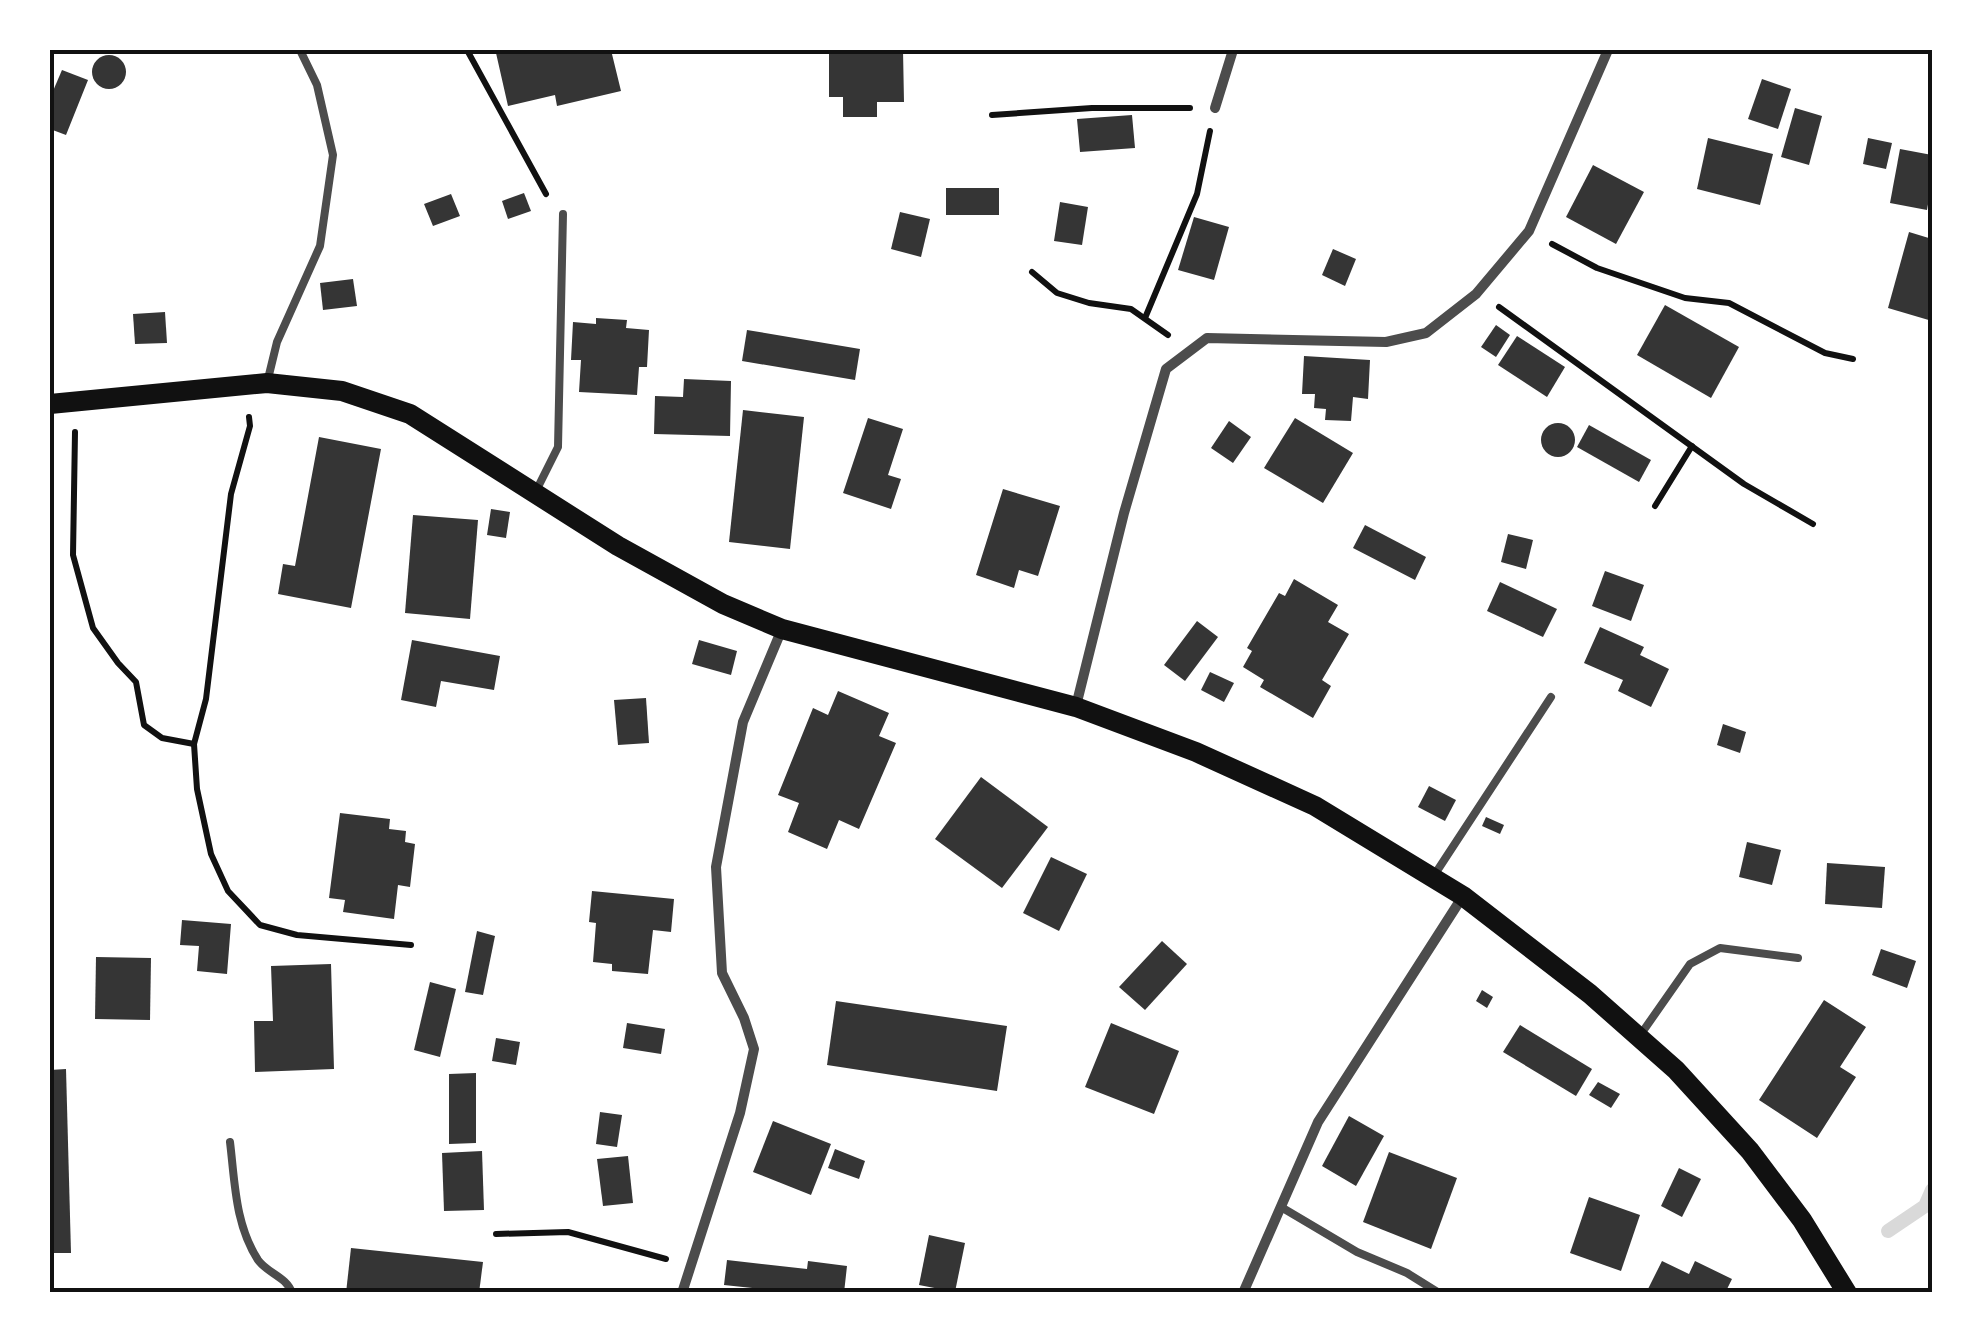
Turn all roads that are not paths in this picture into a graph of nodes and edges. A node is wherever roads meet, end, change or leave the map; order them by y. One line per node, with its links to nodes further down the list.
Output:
1 (300, 50): 6 (lane)
2 (1233, 50): 4 (street)
3 (1608, 50): 11 (street)
4 (1214, 108)
5 (562, 214): 8 (lane)
6 (257, 383): 7 (main road); 8 (main road)
7 (50, 404)
8 (536, 491): 9 (main road)
9 (782, 629): 11 (main road); 19 (street)
10 (1551, 696): 12 (lane)
11 (1076, 707): 12 (main road)
12 (1432, 878): 13 (main road)
13 (1463, 896): 15 (main road); 17 (street)
14 (1798, 958): 15 (lane)
15 (1638, 1038): 22 (main road)
16 (230, 1142): 18 (lane)
17 (1281, 1207): 20 (street); 21 (lane)
18 (292, 1293)
19 (682, 1293)
20 (1244, 1293)
21 (1439, 1293)
22 (1847, 1293)

